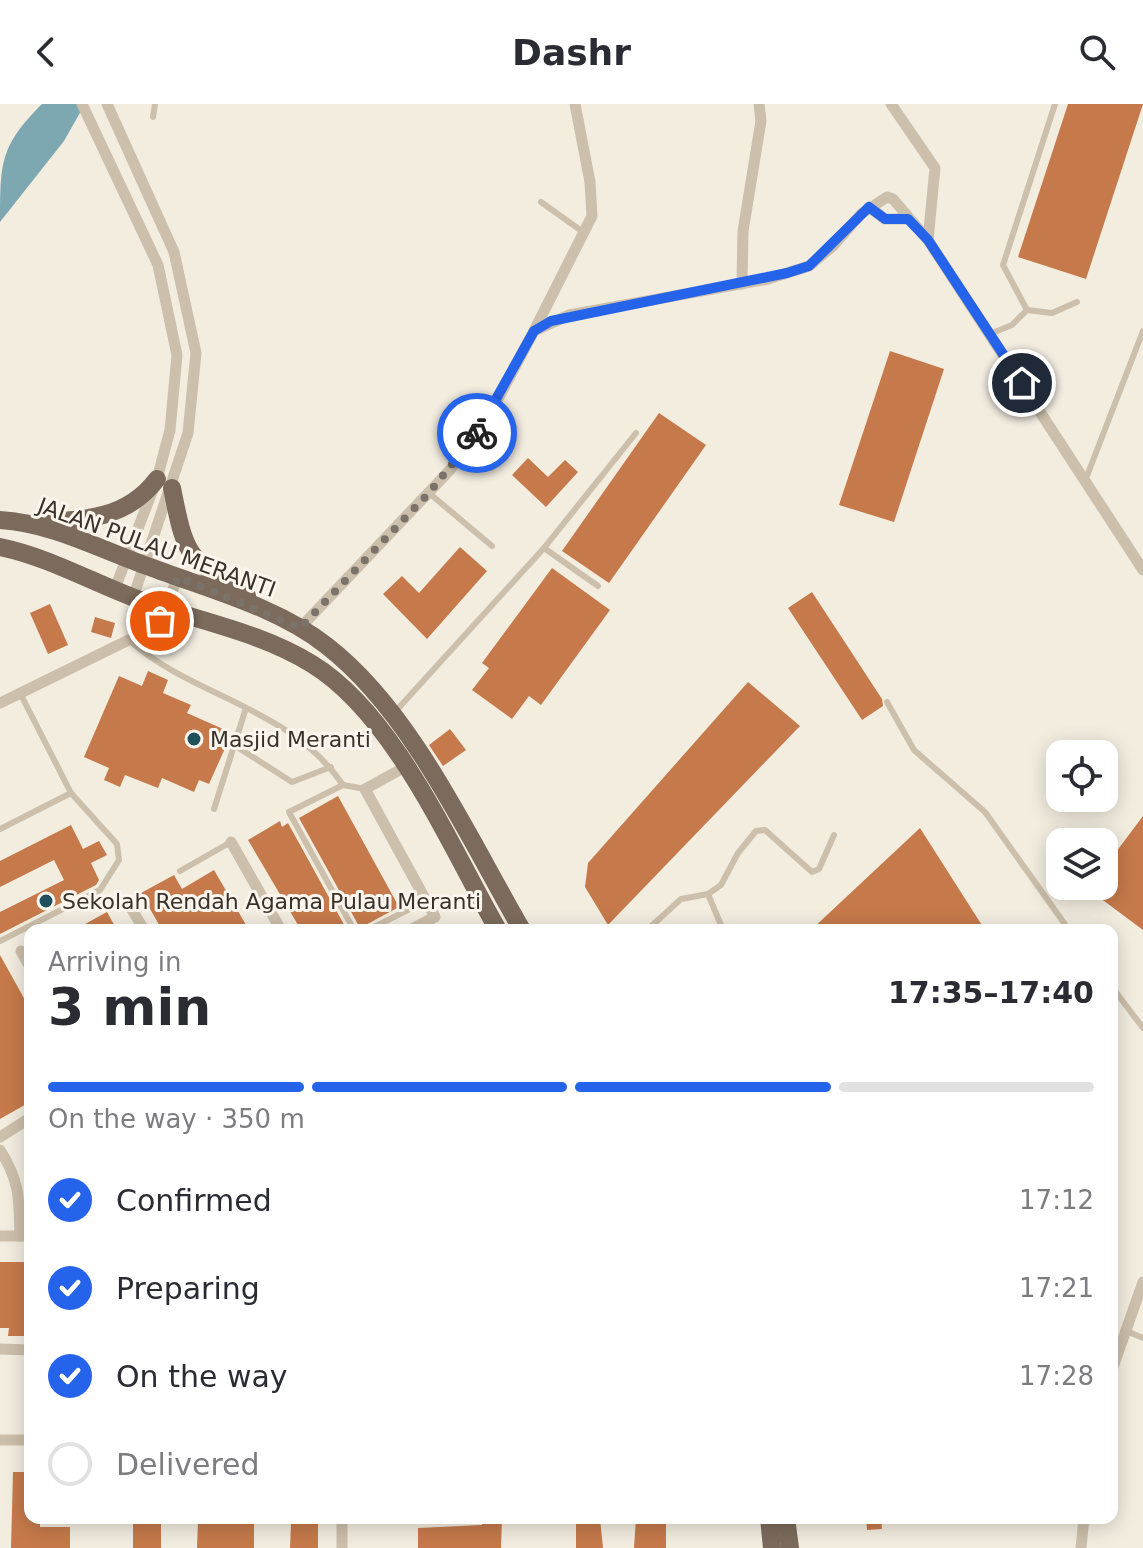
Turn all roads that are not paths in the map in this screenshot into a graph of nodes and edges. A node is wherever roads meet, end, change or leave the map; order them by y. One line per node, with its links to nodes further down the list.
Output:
1 (82, 104): 22 (street)
2 (155, 104): 8 (lane)
3 (575, 104): 12 (street)
4 (759, 104): 14 (street)
5 (891, 104): 13 (street)
6 (1055, 104): 16 (lane)
7 (109, 108): 22 (street)
8 (153, 117)
9 (541, 202): 12 (lane)
10 (869, 207): 11 (street); 11 (street); 14 (street)
11 (908, 219): 13 (street)
12 (583, 232): 17 (street)
13 (928, 240): 19 (street)
14 (742, 284): 17 (street)
15 (1077, 302): 16 (lane)
16 (1027, 310): 19 (lane)
17 (534, 331): 23 (street)
18 (1143, 331): 21 (lane)
19 (990, 334): 21 (street)
20 (636, 433): 28 (lane)
21 (1085, 481): 31 (street)
22 (164, 483): 25 (main road); 29 (street); 30 (street); 37 (main road)
23 (429, 493): 26 (lane); 38 (street)
24 (0, 520): 25 (main road, JALAN PULAU MERANTI)
25 (27, 522): 29 (main road, JALAN PULAU MERANTI)
26 (492, 546)
27 (0, 547): 34 (main road)
28 (544, 548): 33 (lane); 44 (lane)
29 (127, 559): 30 (main road, JALAN PULAU MERANTI); 34 (street)
30 (145, 566): 32 (main road, JALAN PULAU MERANTI); 35 (street)
31 (1143, 570)
32 (178, 577): 36 (street); 37 (main road, JALAN PULAU MERANTI)
33 (598, 586)
34 (114, 591): 35 (main road)
35 (133, 598): 36 (main road)
36 (166, 609): 39 (street); 47 (main road)
37 (281, 618): 38 (main road, JALAN PULAU MERANTI)
38 (300, 628): 44 (main road, JALAN PULAU MERANTI)
39 (131, 642): 40 (street); 43 (lane)
40 (20, 693): 42 (street); 50 (lane)
41 (887, 702): 71 (lane)
42 (0, 703)
43 (246, 708): 45 (lane); 46 (lane)
44 (394, 713): 68 (main road, JALAN PULAU MERANTI)
45 (234, 745): 46 (lane); 51 (lane)
46 (331, 767): 48 (lane)
47 (405, 767): 49 (street); 67 (main road)
48 (343, 785): 49 (lane); 63 (lane)
49 (365, 789): 58 (street)
50 (71, 793): 52 (lane); 60 (lane)
51 (214, 809)
52 (0, 829)
53 (834, 835): 56 (lane)
54 (231, 842): 55 (lane); 62 (street)
55 (180, 871)
56 (708, 894): 69 (lane); 70 (lane)
57 (127, 901): 61 (street)
58 (426, 901): 59 (street); 64 (lane)
59 (435, 917): 65 (street); 66 (street)
60 (33, 924)
61 (140, 924)
62 (278, 924)
63 (351, 924)
64 (380, 924)
65 (422, 924)
66 (439, 924)
67 (495, 924)
68 (518, 924)
69 (654, 924)
70 (720, 924)
71 (1065, 924)
72 (24, 929): 73 (lane)
73 (0, 941)
74 (21, 951): 75 (street)
75 (24, 956)
76 (1118, 995): 77 (lane)
77 (1143, 1028)
78 (24, 1122): 79 (street)
79 (0, 1137)
80 (0, 1150): 81 (street)
81 (24, 1228)
82 (0, 1236): 83 (street)
83 (24, 1236)
84 (1143, 1282): 85 (street)
85 (1124, 1330): 86 (lane); 89 (street)
86 (1143, 1338)
87 (0, 1349): 88 (street)
88 (24, 1350)
89 (1118, 1350)
90 (0, 1440): 91 (street)
91 (24, 1440)
92 (342, 1524): 96 (street)
93 (770, 1524): 97 (main road)
94 (787, 1524): 98 (main road)
95 (1083, 1524): 99 (street)
96 (342, 1548)
97 (772, 1548)
98 (790, 1548)
99 (1081, 1548)

